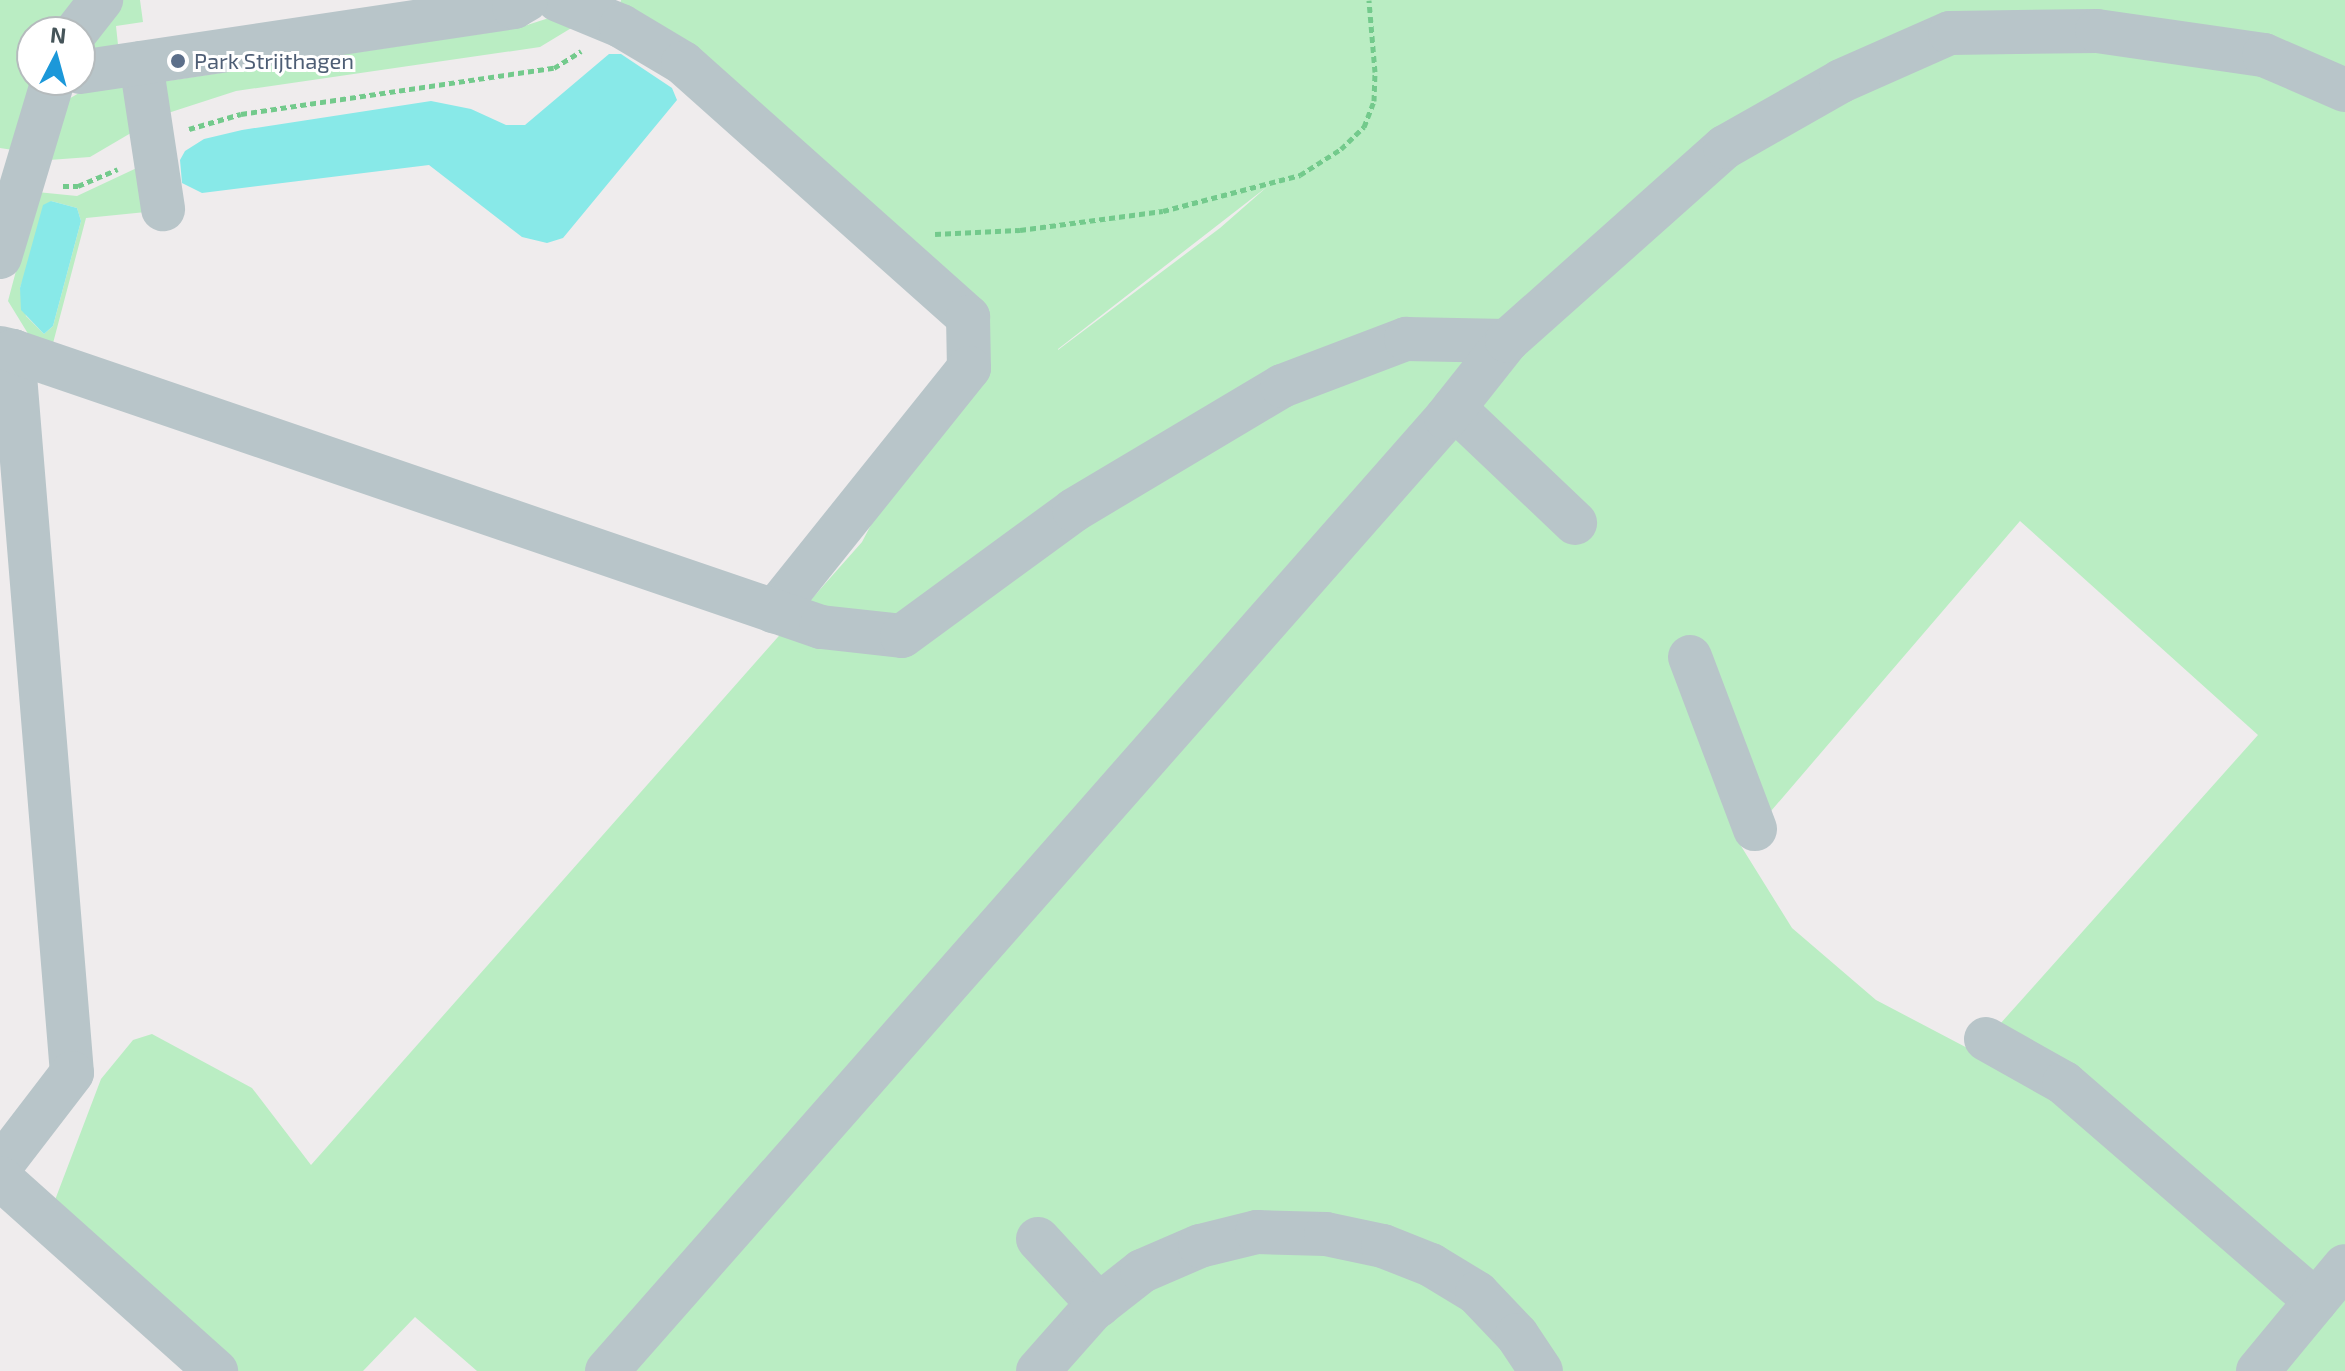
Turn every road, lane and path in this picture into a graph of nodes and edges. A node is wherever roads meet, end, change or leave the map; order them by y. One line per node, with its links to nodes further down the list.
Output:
1 (101, 0): 5 (lane)
2 (526, 0): 7 (lane)
3 (558, 0): 6 (lane)
4 (1369, 0): 14 (path)
5 (88, 16)
6 (605, 19): 11 (path); 14 (lane)
7 (141, 63): 8 (lane); 11 (lane)
8 (96, 70)
9 (2345, 90): 16 (lane)
10 (48, 96): 12 (lane)
11 (154, 146): 12 (path); 13 (lane)
12 (24, 178): 15 (lane)
13 (163, 209)
14 (883, 238): 20 (lane)
15 (0, 257)
16 (1507, 341): 18 (lane); 20 (lane)
17 (7, 350): 20 (lane); 24 (lane)
18 (1454, 408): 19 (lane); 32 (lane)
19 (1575, 523)
20 (774, 611)
21 (1690, 657): 22 (lane)
22 (1755, 829)
23 (1986, 1039): 28 (lane)
24 (0, 1167)
25 (0, 1178): 31 (lane)
26 (1038, 1239): 29 (lane)
27 (2345, 1266): 28 (lane)
28 (2316, 1301): 30 (lane)
29 (1099, 1305): 33 (lane); 34 (lane)
30 (2266, 1368)
31 (216, 1371)
32 (607, 1371)
33 (1038, 1371)
34 (1541, 1371)

